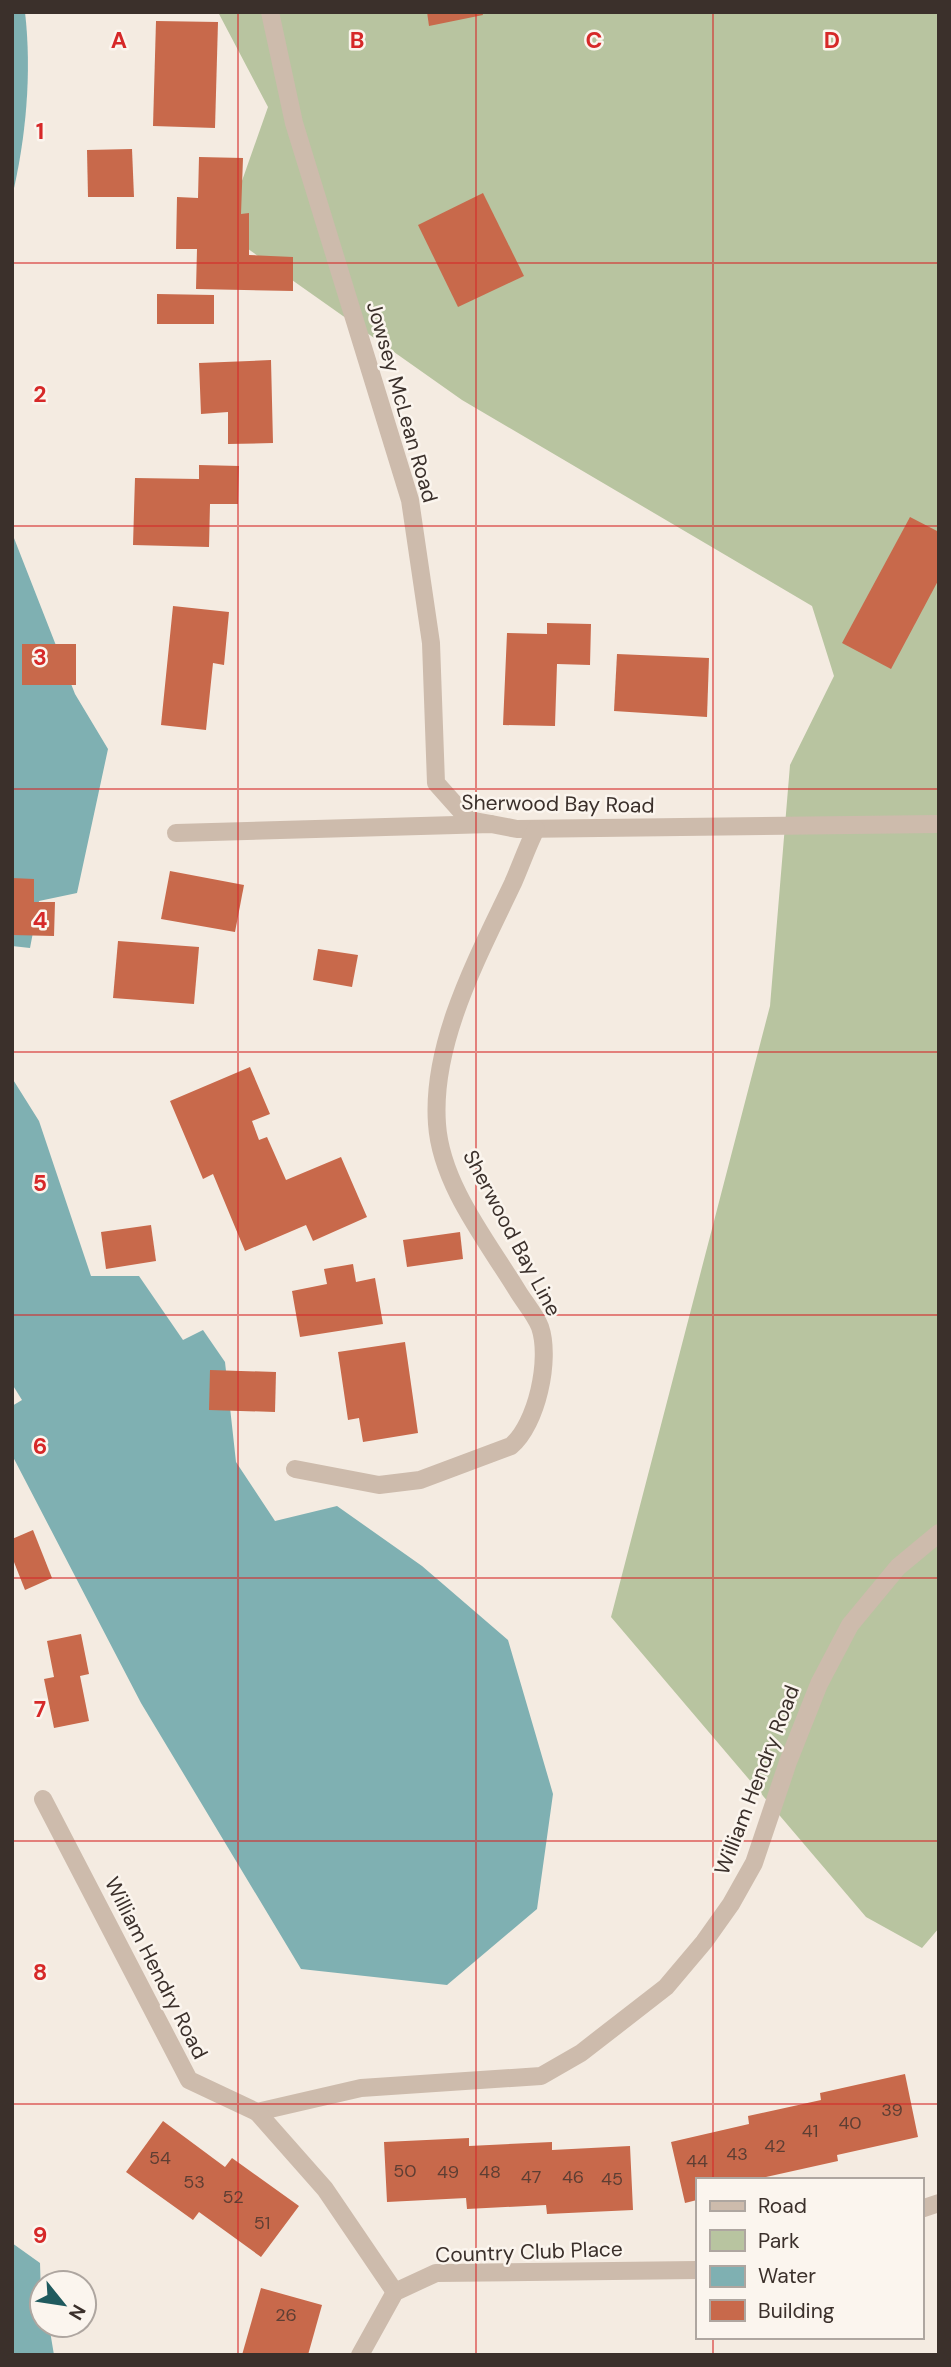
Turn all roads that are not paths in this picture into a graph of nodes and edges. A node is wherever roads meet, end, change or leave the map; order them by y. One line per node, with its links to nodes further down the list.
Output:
1 (270, 12): 2 (street, Jowsey McLean Road)
2 (491, 824): 4 (street, Sherwood Bay Road); 5 (street, Sherwood Bay Road)
3 (939, 824): 4 (street, Sherwood Bay Road)
4 (536, 829): 6 (street, Sherwood Bay Line)
5 (176, 833)
6 (295, 1469)
7 (939, 1533): 9 (street, William Hendry Road)
8 (43, 1800): 9 (street, William Hendry Road)
9 (257, 2112): 11 (street)
10 (696, 2270): 11 (street, Country Club Place)
11 (395, 2292): 12 (street)
12 (360, 2355)

